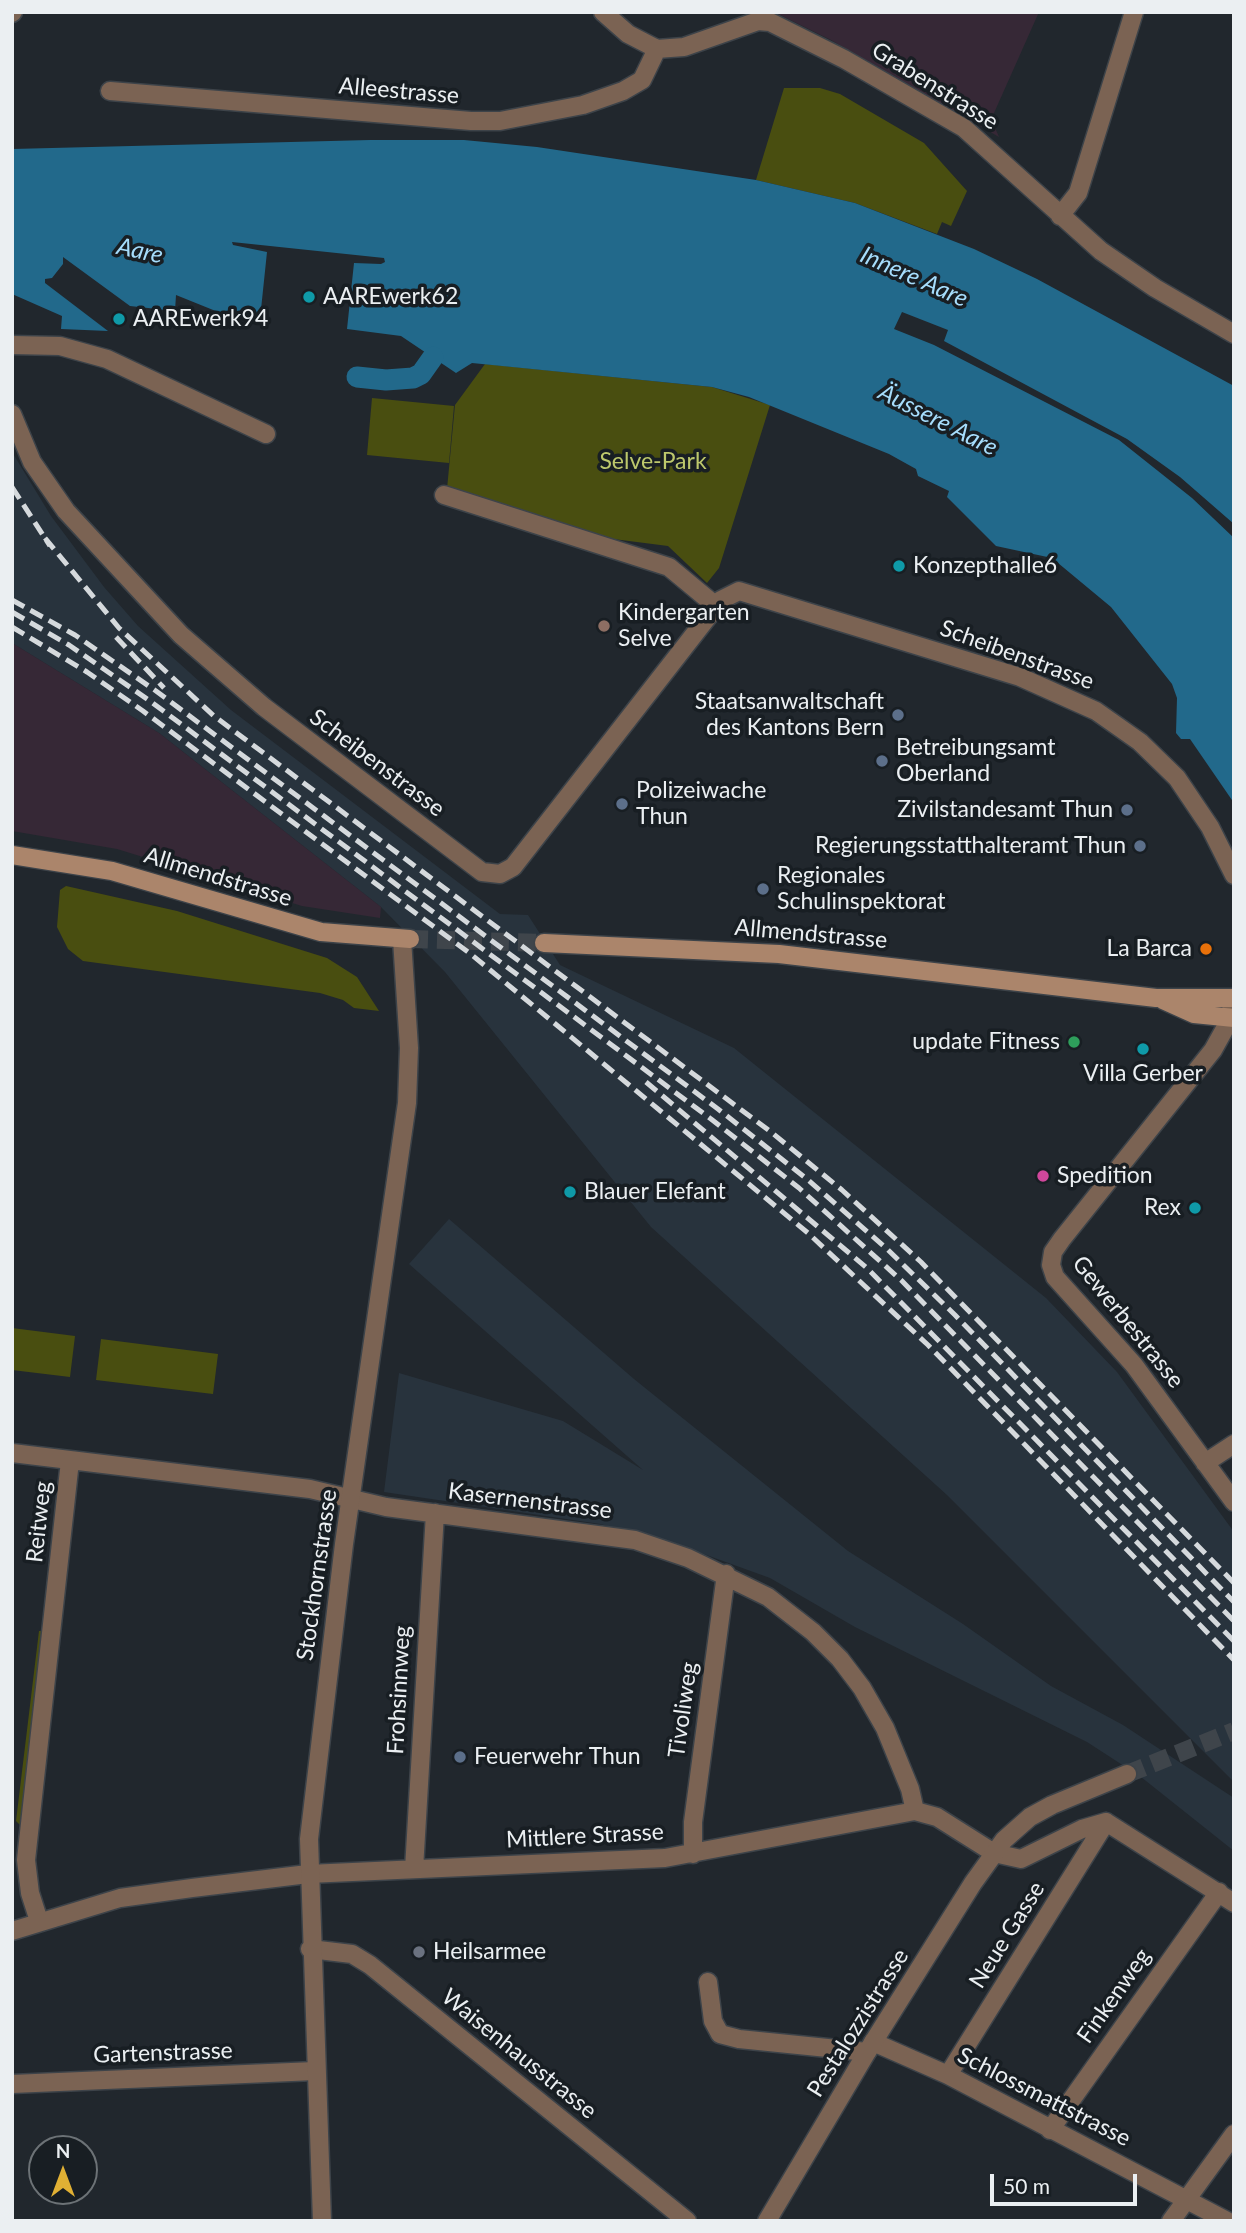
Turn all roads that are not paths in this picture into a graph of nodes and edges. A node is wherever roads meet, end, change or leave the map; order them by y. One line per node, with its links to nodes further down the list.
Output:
1 (603, 12): 3 (street)
2 (1134, 12): 5 (street)
3 (657, 49): 4 (street, Alleestrasse); 5 (street, Grabenstrasse)
4 (110, 91)
5 (1060, 216): 6 (street, Grabenstrasse)
6 (1234, 334)
7 (12, 345): 9 (street)
8 (12, 414): 11 (street, Scheibenstrasse)
9 (266, 434)
10 (444, 495): 11 (street)
11 (716, 606): 13 (street, Scheibenstrasse)
12 (12, 855): 14 (main road, Allmendstrasse)
13 (1234, 876)
14 (406, 939): 21 (street, Stockhornstrasse)
15 (544, 943): 16 (main road, Allmendstrasse)
16 (1233, 1009): 20 (street, Gewerbestrasse)
17 (1234, 1444): 20 (street)
18 (12, 1453): 19 (street, Kasernenstrasse)
19 (70, 1461): 21 (street, Kasernenstrasse); 34 (street, Reitweg)
20 (1205, 1462): 22 (street, Gewerbestrasse)
21 (352, 1500): 23 (street, Kasernenstrasse); 31 (street, Stockhornstrasse)
22 (1234, 1502)
23 (435, 1513): 24 (street, Kasernenstrasse); 30 (street, Frohsinnweg)
24 (726, 1574): 26 (street, Kasernenstrasse); 29 (street, Tivoliweg)
25 (1127, 1774): 28 (street)
26 (915, 1811): 28 (street); 29 (street, Mittlere Strasse)
27 (1107, 1822): 28 (street); 32 (street); 40 (street, Neue Gasse)
28 (994, 1853): 38 (street, Pestalozzistrasse)
29 (693, 1854): 30 (street, Mittlere Strasse)
30 (414, 1868): 31 (street, Mittlere Strasse)
31 (308, 1874): 34 (street, Mittlere Strasse); 36 (street, Stockhornstrasse)
32 (1219, 1892): 33 (street); 42 (street, Finkenweg)
33 (1234, 1903)
34 (39, 1921): 35 (street, Mittlere Strasse)
35 (12, 1931)
36 (310, 1949): 39 (street, Stockhornstrasse); 46 (street, Waisenhausstrasse)
37 (708, 1982): 38 (street, Schlossmattstrasse)
38 (870, 2047): 40 (street, Schlossmattstrasse); 47 (street, Pestalozzistrasse)
39 (315, 2071): 41 (street, Gartenstrasse); 45 (street, Stockhornstrasse)
40 (948, 2075): 42 (street, Schlossmattstrasse)
41 (12, 2084)
42 (1050, 2130): 44 (street, Schlossmattstrasse)
43 (1234, 2134): 44 (street)
44 (1187, 2199): 48 (street); 49 (street, Schlossmattstrasse)
45 (322, 2221)
46 (687, 2221)
47 (766, 2221)
48 (1171, 2221)
49 (1227, 2221)

